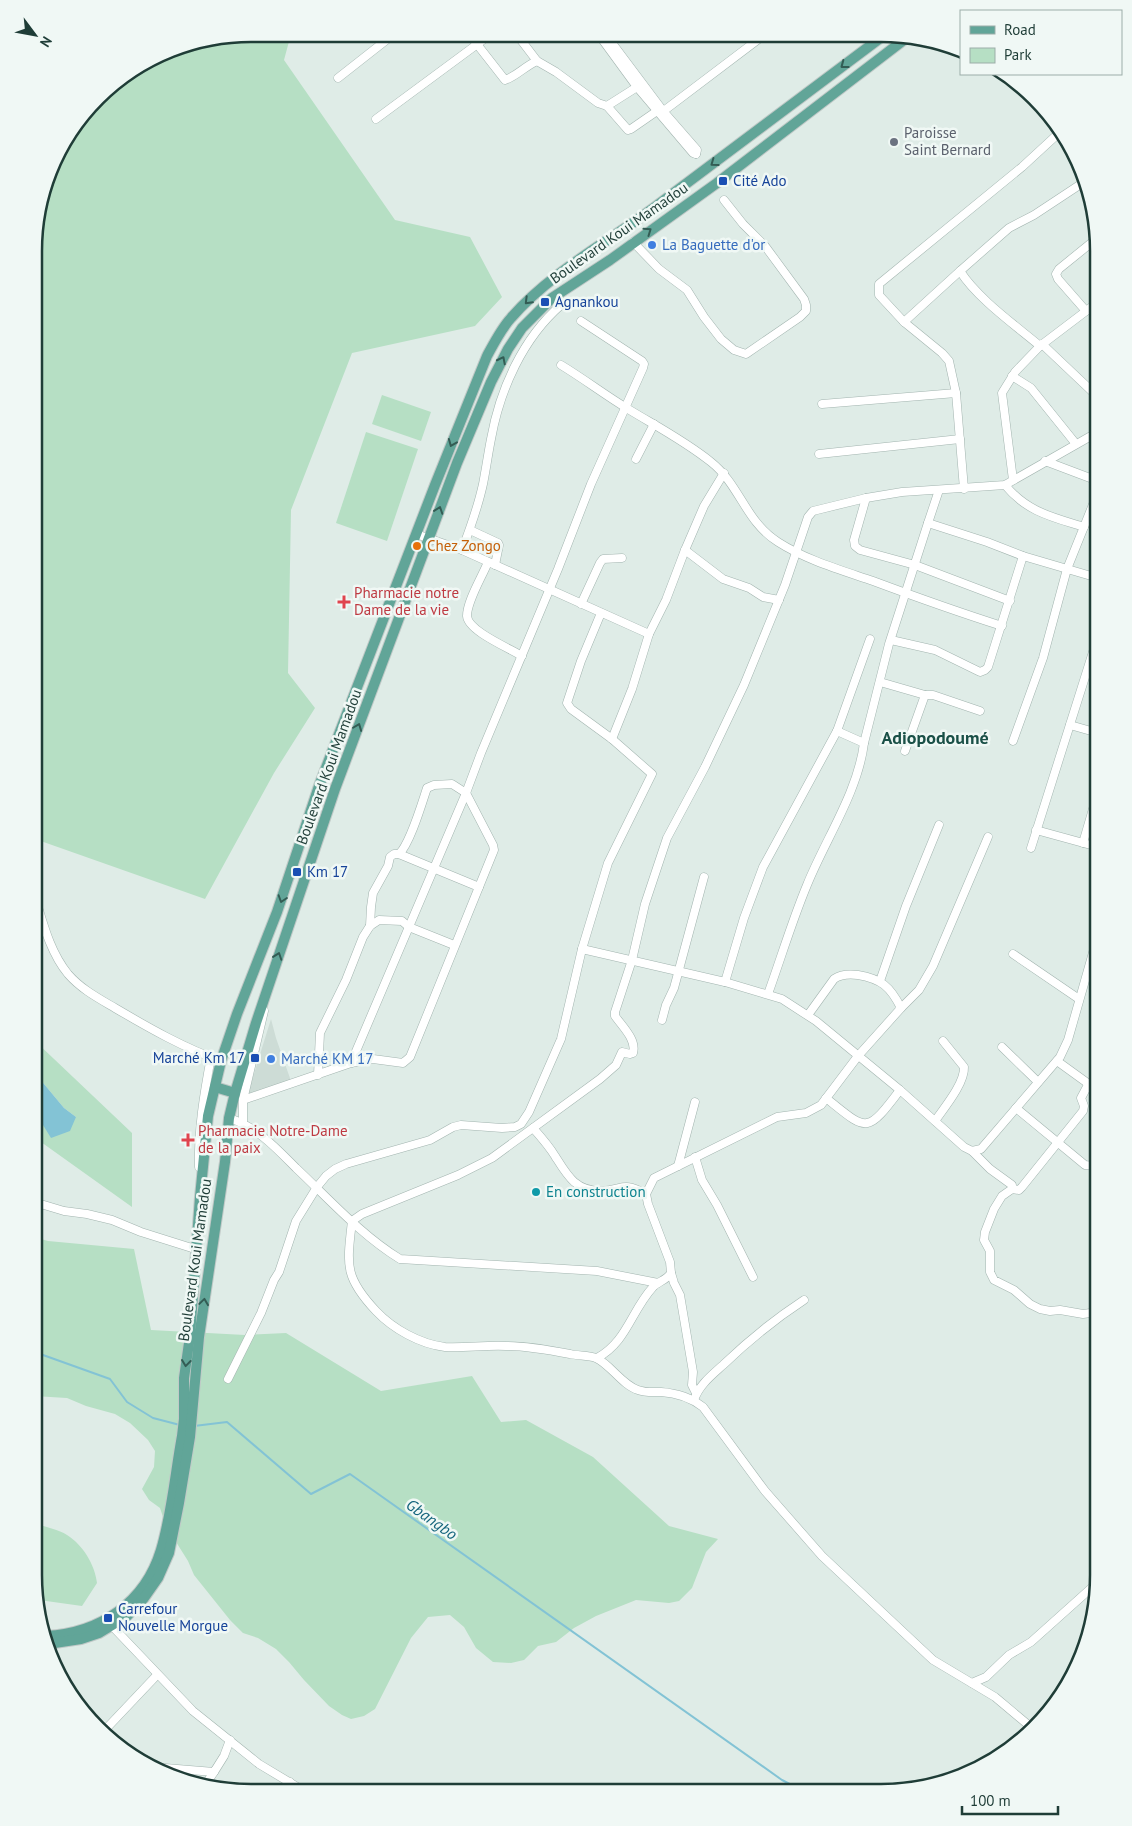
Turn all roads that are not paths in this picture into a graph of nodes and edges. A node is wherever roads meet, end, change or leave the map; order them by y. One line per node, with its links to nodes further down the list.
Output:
1 (384, 42): 12 (street)
2 (475, 42): 10 (street)
3 (481, 42): 10 (street)
4 (523, 42): 11 (street)
5 (604, 42): 13 (street)
6 (611, 42): 15 (street)
7 (755, 42): 15 (street)
8 (875, 42): 53 (main road, Boulevard Koui Mamadou, one-way to 53)
9 (899, 43): 20 (main road, Boulevard Koui Mamadou, one-way to 9)
10 (477, 45): 11 (street); 16 (street)
11 (537, 61): 14 (street)
12 (338, 78)
13 (637, 86): 14 (street); 15 (street)
14 (607, 106): 15 (street)
15 (660, 112): 15 (street)
16 (376, 119)
17 (1055, 137): 27 (street)
18 (1078, 186): 22 (street)
19 (724, 200): 20 (street)
20 (634, 242): 54 (main road, Boulevard Koui Mamadou, one-way to 20)
21 (1089, 244): 25 (street)
22 (960, 271): 27 (street); 28 (street)
23 (562, 305): 52 (street)
24 (1090, 308): 25 (street)
25 (1086, 311): 28 (street)
26 (581, 321): 34 (street)
27 (904, 322): 32 (street)
28 (1041, 345): 30 (street); 31 (street)
29 (561, 365): 34 (street)
30 (1012, 376): 38 (street); 44 (street)
31 (1090, 390)
32 (956, 393): 33 (street); 37 (street)
33 (822, 404)
34 (625, 407): 35 (street); 64 (street)
35 (654, 424): 40 (street); 42 (street)
36 (1090, 436): 38 (street)
37 (960, 439): 39 (street); 46 (street)
38 (1076, 444): 41 (street)
39 (819, 454)
40 (636, 459)
41 (1046, 461): 43 (street); 44 (street)
42 (724, 474): 56 (street); 57 (street)
43 (1090, 476)
44 (1014, 480): 45 (street)
45 (1005, 485): 46 (street); 51 (street)
46 (964, 489): 47 (street)
47 (939, 490): 48 (street); 50 (street)
48 (866, 498): 57 (street); 61 (street)
49 (1090, 512): 51 (street)
50 (928, 523): 58 (street); 61 (street)
51 (1084, 527): 62 (street)
52 (470, 530): 55 (street); 60 (street)
53 (416, 534): 54 (street); 119 (main road, Boulevard Koui Mamadou, one-way to 119)
54 (430, 539): 55 (street); 107 (main road, Boulevard Koui Mamadou, one-way to 54)
55 (462, 550): 60 (street)
56 (684, 550): 66 (street); 71 (street)
57 (796, 552): 65 (street); 66 (street)
58 (1023, 556): 62 (street); 67 (street)
59 (622, 558): 68 (street)
60 (492, 564): 64 (street); 74 (street)
61 (915, 565): 65 (street); 67 (street)
62 (1067, 569): 63 (street); 83 (street)
63 (1090, 576)
64 (549, 589): 68 (street); 74 (street)
65 (906, 593): 70 (street); 73 (street)
66 (779, 600): 104 (street)
67 (1010, 601): 70 (street)
68 (581, 604): 69 (street)
69 (601, 613): 71 (street); 82 (street)
70 (1002, 626): 73 (street)
71 (649, 634): 82 (street)
72 (870, 639): 80 (street)
73 (891, 640): 76 (street)
74 (522, 656): 86 (street)
75 (1090, 661): 79 (street)
76 (880, 682): 77 (street); 84 (street)
77 (925, 695): 78 (street); 85 (street)
78 (980, 711)
79 (1070, 725): 81 (street); 89 (street)
80 (837, 731): 84 (street); 109 (street)
81 (1090, 731)
82 (612, 739): 102 (street)
83 (1012, 741)
84 (864, 743): 110 (street)
85 (905, 751)
86 (466, 793): 94 (street); 95 (street); 97 (street)
87 (1090, 819): 91 (street)
88 (939, 825): 108 (street)
89 (1036, 830): 91 (street); 93 (street)
90 (988, 837): 112 (street)
91 (1083, 843): 92 (street)
92 (1090, 845)
93 (1032, 848)
94 (399, 854): 95 (street); 99 (street)
95 (434, 867): 97 (street); 100 (street)
96 (704, 876): 106 (street)
97 (479, 886): 101 (street)
98 (42, 919): 118 (street)
99 (370, 926): 100 (street); 122 (street)
100 (409, 927): 101 (street); 121 (street)
101 (454, 945): 121 (street)
102 (582, 949): 104 (street); 140 (street)
103 (1013, 954): 111 (street)
104 (632, 960): 106 (street); 134 (street)
105 (1090, 962): 111 (street)
106 (678, 972): 109 (street); 114 (street)
107 (272, 974): 126 (main road, Boulevard Koui Mamadou); 128 (street)
108 (880, 981): 112 (street); 113 (street)
109 (725, 982): 110 (street)
110 (768, 994): 113 (street)
111 (1079, 999): 120 (street)
112 (901, 1008): 117 (street)
113 (808, 1015): 117 (street)
114 (662, 1020)
115 (943, 1041): 132 (street)
116 (1002, 1047): 123 (street)
117 (858, 1056): 125 (street); 127 (street)
118 (211, 1057): 119 (street); 143 (street)
119 (221, 1061): 124 (main road, Boulevard Koui Mamadou)
120 (1057, 1061): 123 (street); 135 (street)
121 (351, 1063): 122 (street)
122 (318, 1076): 128 (street)
123 (1038, 1082): 130 (street)
124 (214, 1086): 126 (main road); 143 (main road, Boulevard Koui Mamadou)
125 (900, 1090): 127 (street); 132 (street)
126 (235, 1093): 131 (main road, Boulevard Koui Mamadou)
127 (826, 1098): 137 (street)
128 (243, 1100): 133 (street)
129 (695, 1102): 138 (street)
130 (1016, 1108): 135 (street); 136 (street)
131 (229, 1118): 133 (street); 155 (main road, Boulevard Koui Mamadou, one-way to 131)
132 (935, 1121): 136 (street)
133 (243, 1122): 140 (street)
134 (533, 1128): 142 (street); 145 (street)
135 (1057, 1142): 139 (street); 141 (street)
136 (972, 1151): 141 (street)
137 (695, 1157): 138 (street); 148 (street)
138 (678, 1166): 142 (street)
139 (1090, 1166)
140 (317, 1187): 145 (street); 153 (street)
141 (1012, 1189): 151 (street)
142 (646, 1194): 147 (street)
143 (200, 1197): 146 (main road, Boulevard Koui Mamadou)
144 (42, 1205): 146 (street)
145 (352, 1221): 149 (street); 152 (street)
146 (195, 1249): 155 (main road, Boulevard Koui Mamadou, one-way to 155)
147 (671, 1273): 149 (street); 154 (street)
148 (753, 1277)
149 (658, 1283): 152 (street)
150 (804, 1300): 154 (street)
151 (1090, 1313)
152 (597, 1358): 154 (street)
153 (228, 1379)
154 (695, 1396): 162 (street)
155 (188, 1420): 156 (main road, Boulevard Koui Mamadou)
156 (186, 1437): 158 (main road, Boulevard Koui Mamadou); 159 (main road, Boulevard Koui Mamadou)
157 (1088, 1595): 162 (street)
158 (112, 1626): 160 (main road, Boulevard Koui Mamadou); 161 (street)
159 (52, 1636)
160 (55, 1643)
161 (157, 1675): 164 (street); 165 (street)
162 (976, 1682): 163 (street)
163 (1027, 1723)
164 (109, 1727)
165 (230, 1740): 167 (street); 169 (street)
166 (174, 1769): 167 (street)
167 (214, 1772): 168 (street)
168 (210, 1779)
169 (290, 1782): 170 (street)
170 (293, 1784)

